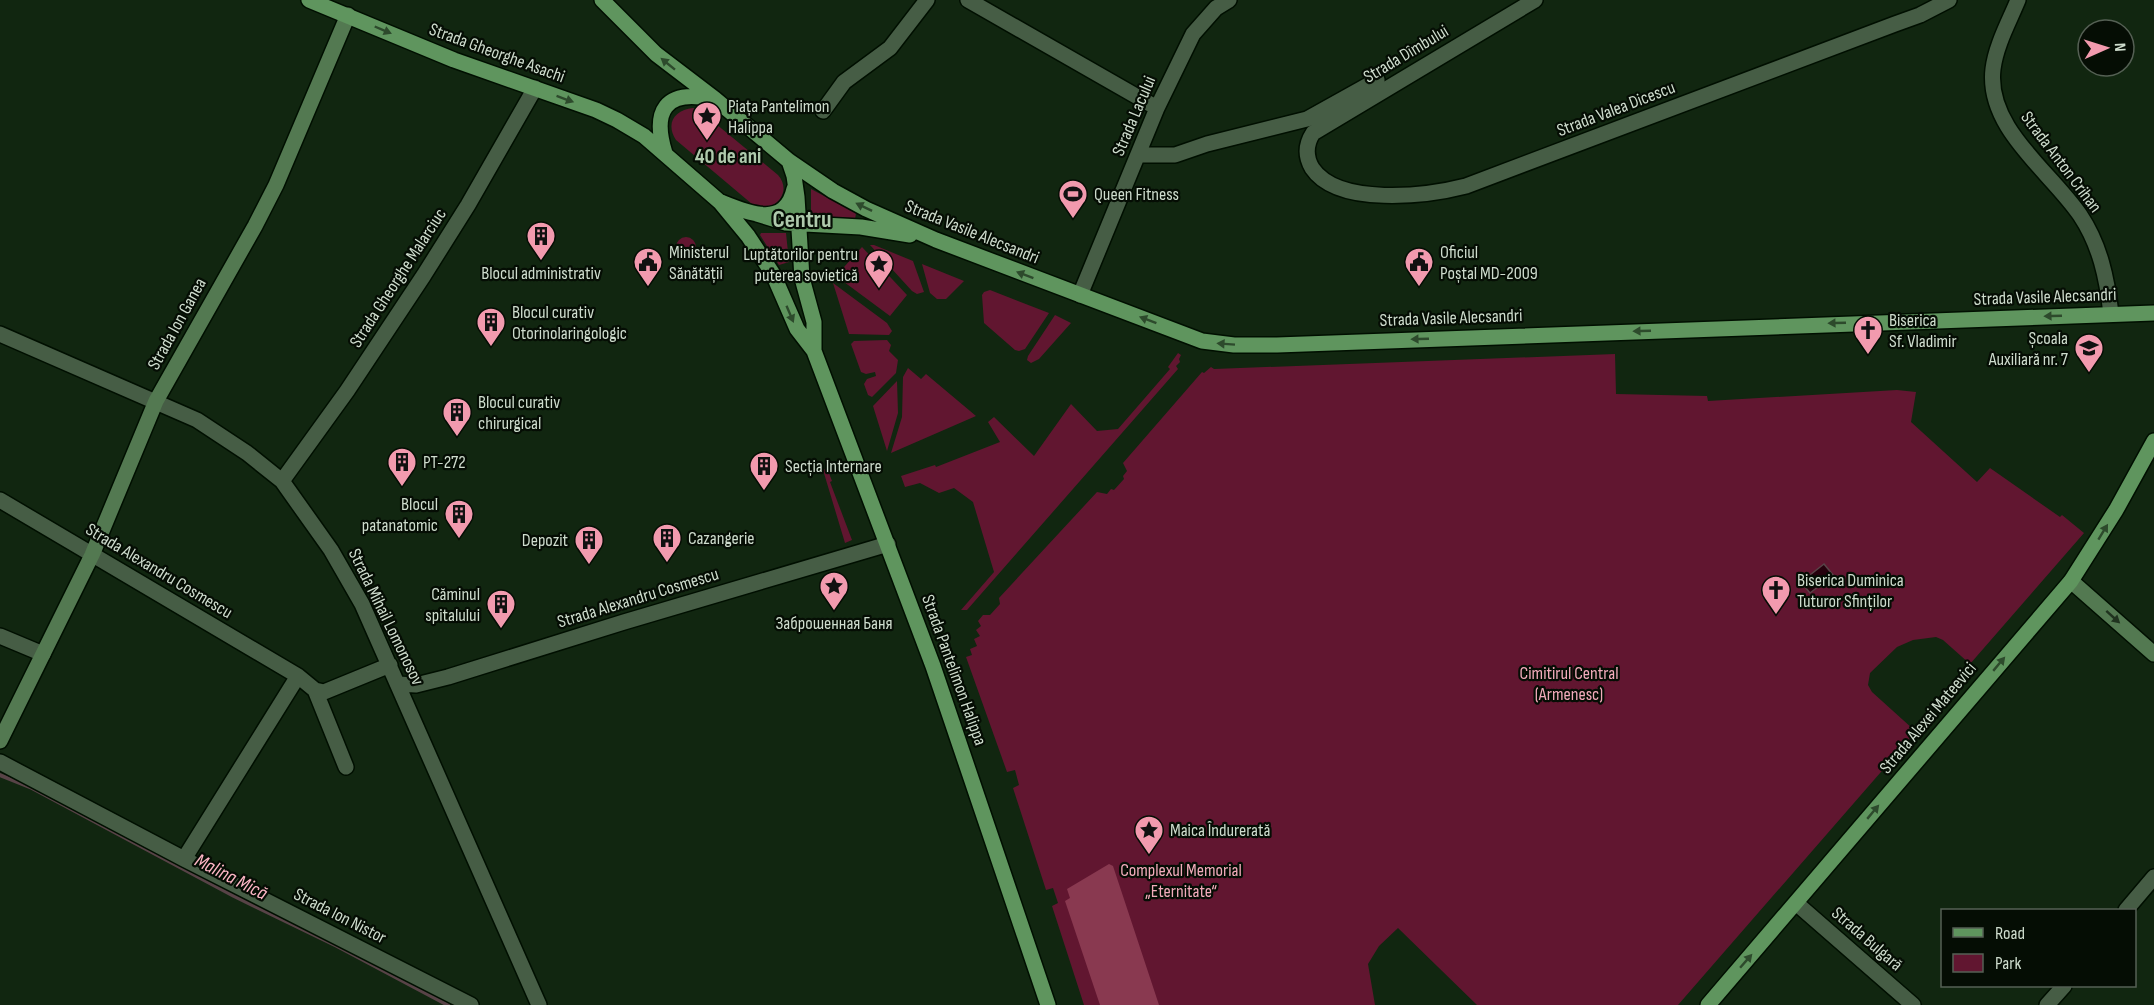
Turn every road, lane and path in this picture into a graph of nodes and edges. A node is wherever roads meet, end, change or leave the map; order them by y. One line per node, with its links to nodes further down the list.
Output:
1 (309, 0): 9 (main road, Strada Gheorghe Asachi)
2 (602, 0): 12 (main road, one-way to 2)
3 (927, 0): 14 (street)
4 (968, 0): 13 (street)
5 (1229, 0): 13 (street, Strada Lacului)
6 (1535, 0): 15 (street, Strada Dîmbului)
7 (1948, 0): 15 (street, Strada Valea Dicescu)
8 (2018, 0): 26 (street, Strada Anton Crihan)
9 (348, 15): 11 (main road, Strada Gheorghe Asachi, one-way to 11); 29 (street, Strada Ion Ganea)
10 (1377, 80): 17 (street)
11 (535, 88): 16 (main road, Strada Gheorghe Asachi, one-way to 16); 31 (street, Strada Gheorghe Malarciuc)
12 (715, 99): 16 (main road); 18 (main road)
13 (1158, 108): 17 (street, Strada Lacului)
14 (822, 111)
15 (1307, 150)
16 (665, 153): 20 (main road, Strada Gheorghe Asachi)
17 (1138, 155): 24 (street, Strada Lacului)
18 (789, 161): 19 (main road); 23 (main road, Strada Vasile Alecsandri, one-way to 18)
19 (796, 183): 21 (main road); 22 (main road, Strada Pantelimon Halippa)
20 (720, 202): 21 (main road); 28 (main road, Strada Pantelimon Halippa, one-way to 28)
21 (757, 214): 22 (main road)
22 (799, 224): 23 (main road); 28 (main road, Strada Pantelimon Halippa)
23 (936, 240): 24 (main road, Strada Vasile Alecsandri, one-way to 23)
24 (1080, 295): 26 (main road, Strada Vasile Alecsandri, one-way to 24)
25 (2154, 313): 26 (main road, Strada Vasile Alecsandri)
26 (2111, 314)
27 (0, 333): 29 (street, Strada Mihail Lomonosov)
28 (814, 351): 33 (main road, Strada Pantelimon Halippa)
29 (156, 401): 31 (street, Strada Mihail Lomonosov); 34 (street, Strada Ion Ganea)
30 (2154, 441): 35 (main road, Strada Alexei Mateevici, one-way to 30)
31 (282, 482): 39 (street, Strada Mihail Lomonosov)
32 (0, 500): 34 (street, Strada Alexandru Cosmescu)
33 (888, 544): 41 (street, Strada Alexandru Cosmescu); 54 (main road, Strada Pantelimon Halippa)
34 (92, 555): 37 (street, Strada Ion Ganea); 40 (street, Strada Alexandru Cosmescu)
35 (2071, 581): 38 (street, one-way to 38); 48 (main road, Strada Alexei Mateevici, one-way to 35)
36 (0, 636): 37 (street)
37 (43, 654): 43 (street, Strada Ion Ganea)
38 (2154, 654)
39 (390, 665): 41 (street, Strada Mihail Lomonosov); 42 (street)
40 (298, 676): 42 (street, Strada Alexandru Cosmescu); 46 (street)
41 (398, 684): 51 (street, Strada Mihail Lomonosov)
42 (315, 690): 45 (street, Strada Alexandru Cosmescu)
43 (0, 741)
44 (0, 762): 46 (street, Strada Ion Nistor)
45 (346, 767)
46 (184, 859): 52 (street, Strada Ion Nistor)
47 (2154, 877): 49 (street)
48 (1796, 903): 55 (main road, Strada Alexei Mateevici, one-way to 48); 56 (street, Strada Bulgară)
49 (2127, 909)
50 (2063, 987): 57 (street)
51 (537, 998): 53 (street)
52 (471, 1005)
53 (550, 1005)
54 (1048, 1005)
55 (1708, 1005)
56 (1913, 1005)
57 (2047, 1005)

